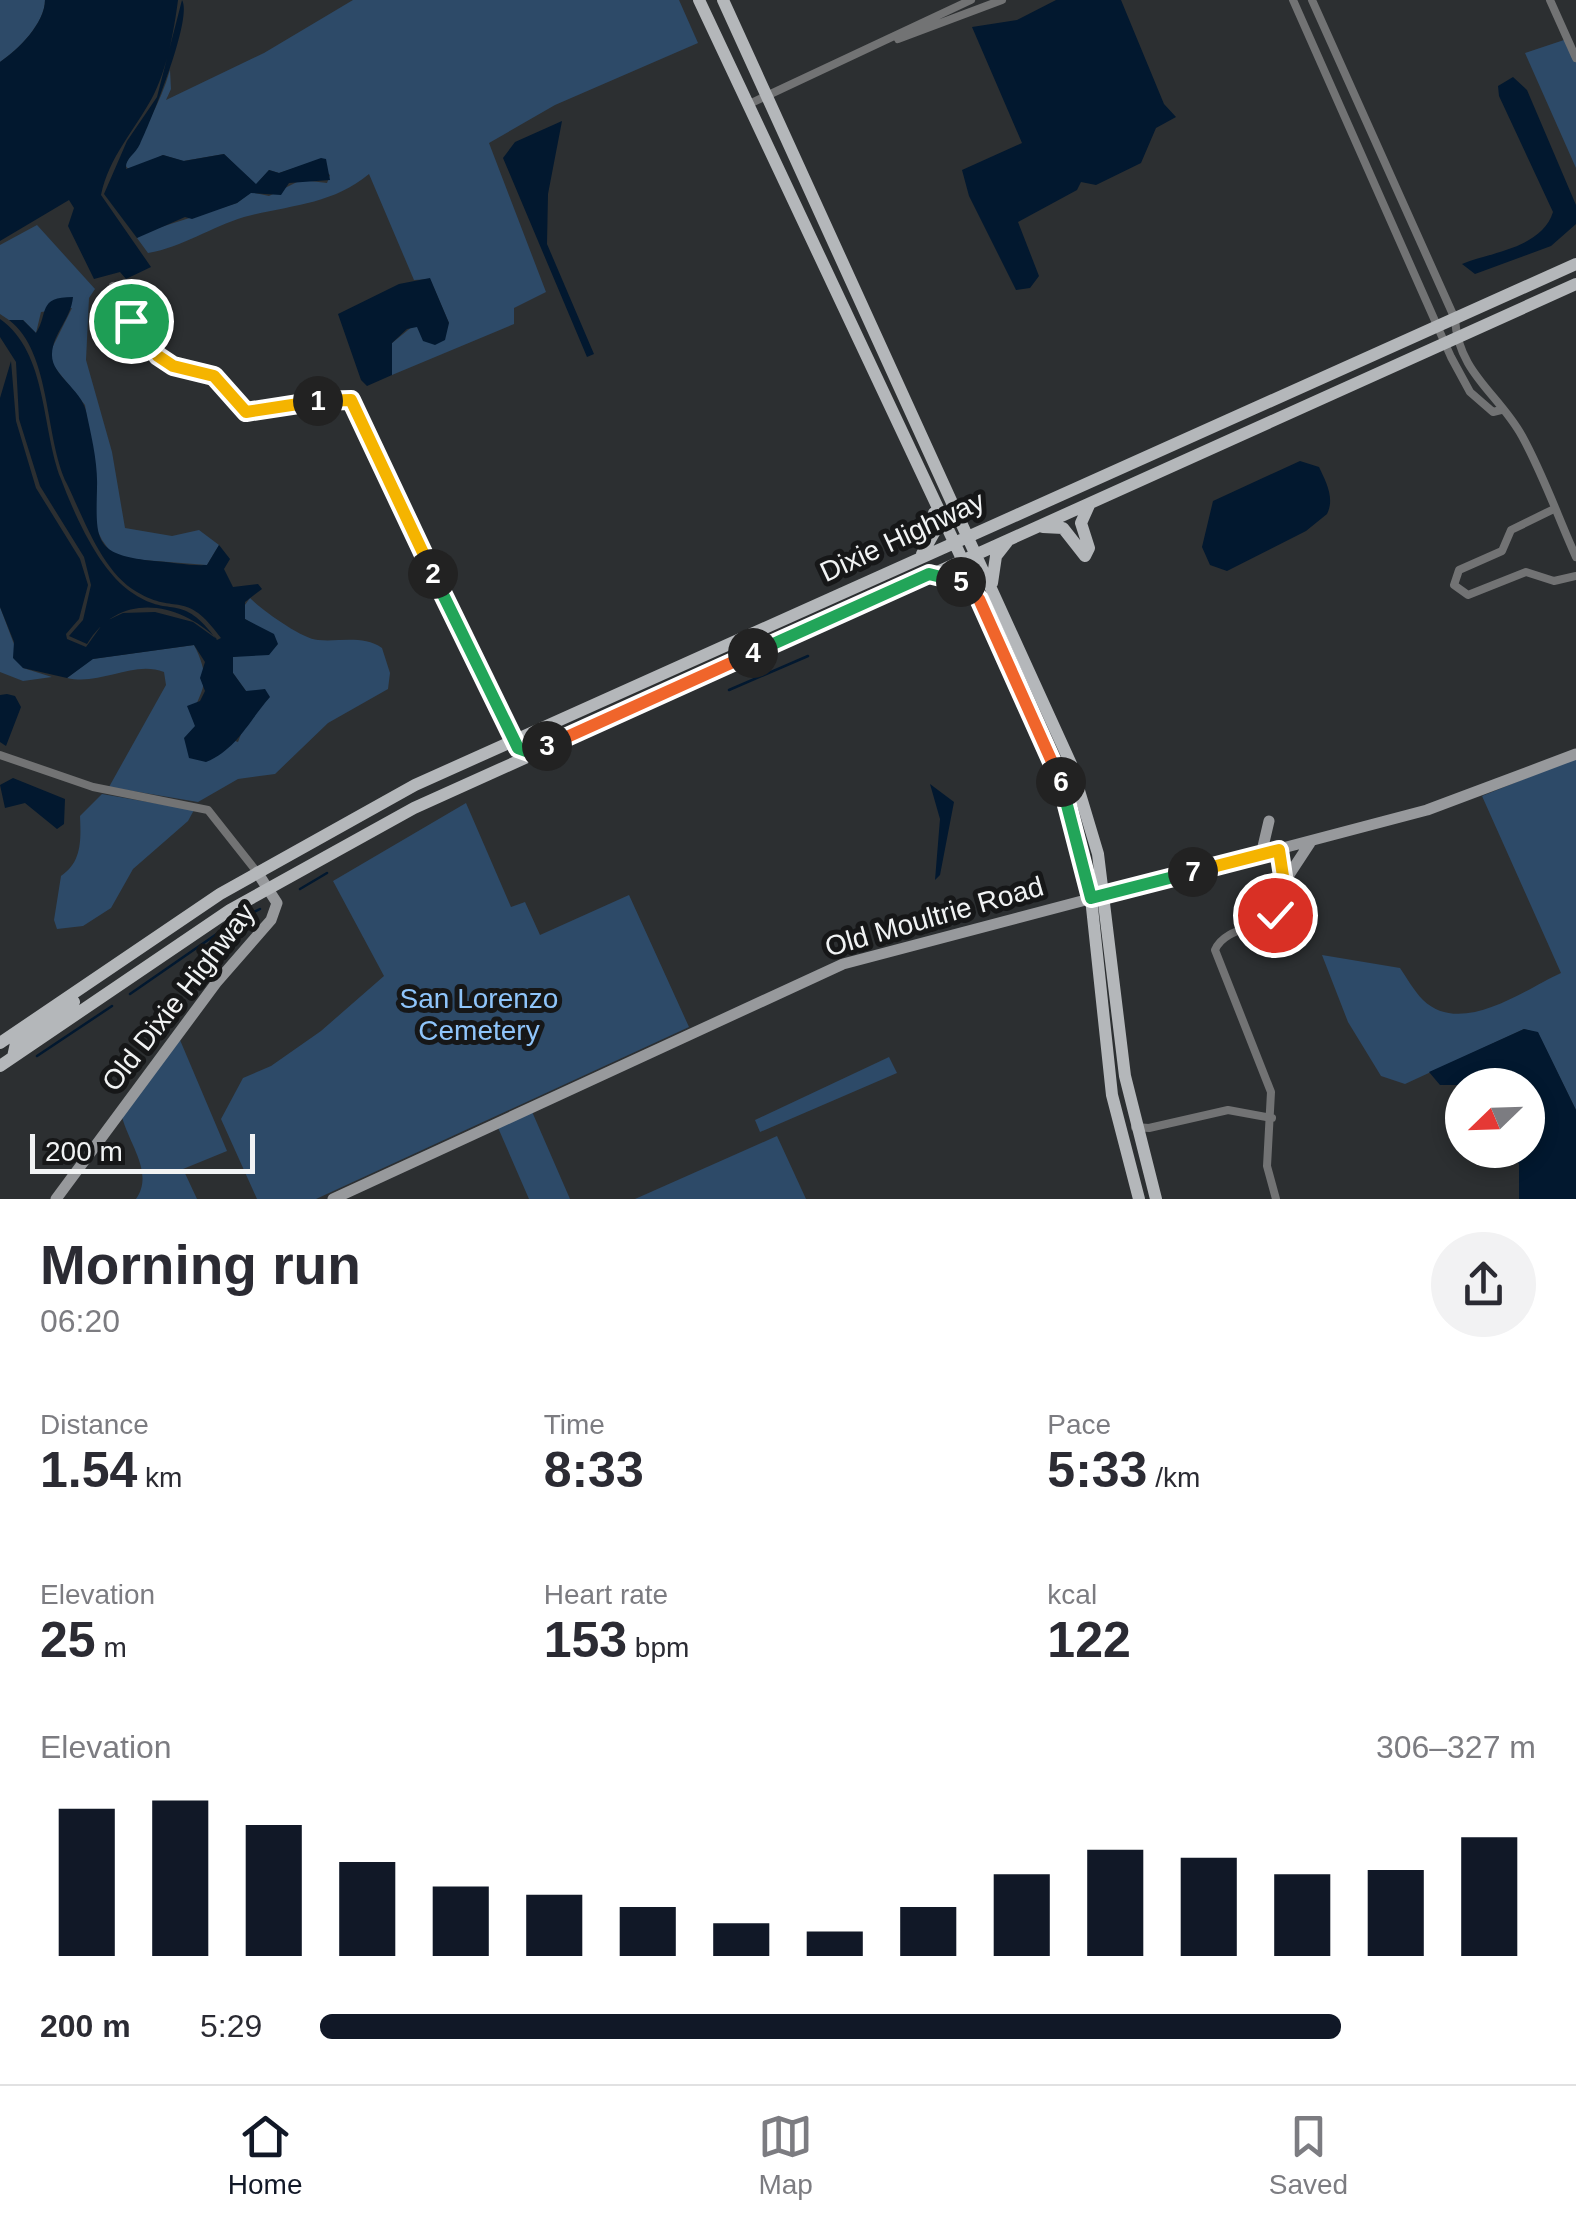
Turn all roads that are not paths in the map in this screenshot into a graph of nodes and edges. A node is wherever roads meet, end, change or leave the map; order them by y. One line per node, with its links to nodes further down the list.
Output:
1 (698, 0): 13 (main road)
2 (723, 0): 12 (main road)
3 (971, 0): 8 (street)
4 (1000, 0): 8 (street)
5 (1292, 0): 11 (street)
6 (1312, 0): 9 (street)
7 (1550, 0): 10 (street)
8 (888, 41): 12 (street)
9 (1336, 53): 11 (street); 14 (street)
10 (1576, 58)
11 (1320, 60): 15 (street)
12 (766, 96): 13 (street); 27 (main road)
13 (747, 105): 25 (main road)
14 (1369, 128): 15 (street); 16 (street)
15 (1353, 136): 17 (street)
16 (1389, 174): 17 (street); 18 (street)
17 (1374, 181): 20 (street)
18 (1427, 258): 20 (street); 23 (street)
19 (1576, 264): 23 (main road, Dixie Highway)
20 (1412, 266): 24 (street)
21 (1576, 284): 26 (main road, Dixie Highway)
22 (113, 286): 50 (street)
23 (1454, 319): 24 (main road, Dixie Highway); 26 (street)
24 (1439, 326): 26 (street); 28 (main road, Dixie Highway)
25 (856, 340): 27 (main road); 30 (main road)
26 (1450, 341): 29 (main road, Dixie Highway); 33 (street)
27 (891, 375): 32 (main road)
28 (1171, 446): 29 (street); 34 (main road, Dixie Highway)
29 (1178, 464): 31 (main road, Dixie Highway)
30 (933, 501): 38 (main road); 40 (main road)
31 (1090, 502): 35 (main road, Dixie Highway); 35 (main road)
32 (954, 504): 34 (main road); 36 (main road)
33 (1554, 509): 41 (street); 44 (street)
34 (996, 520): 36 (main road, Dixie Highway)
35 (1037, 527): 37 (main road, Dixie Highway)
36 (967, 534): 38 (main road, Dixie Highway); 39 (main road)
37 (1011, 537): 39 (main road, Dixie Highway); 45 (main road)
38 (951, 541): 40 (main road, Dixie Highway); 42 (main road)
39 (976, 553): 42 (main road, Dixie Highway); 45 (main road)
40 (921, 556): 47 (main road, Dixie Highway)
41 (1576, 557)
42 (960, 560): 43 (main road, Dixie Highway); 46 (main road)
43 (929, 574): 46 (main road); 51 (main road, Dixie Highway)
44 (1576, 576)
45 (992, 585): 48 (main road)
46 (979, 599): 49 (main road)
47 (652, 676): 50 (main road, Dixie Highway); 52 (main road)
48 (1053, 722): 49 (main road); 64 (main road)
49 (1038, 728): 65 (main road)
50 (513, 740): 52 (main road); 55 (main road, Dixie Highway); 56 (main road)
51 (541, 749): 52 (main road); 56 (main road, Dixie Highway)
52 (523, 752)
53 (1576, 754): 58 (main road, Old Moultrie Road)
54 (0, 755): 61 (street)
55 (468, 760): 61 (main road, Dixie Highway); 63 (main road)
56 (414, 808): 63 (main road, Dixie Highway)
57 (1269, 821): 60 (main road)
58 (1310, 842): 59 (main road, Old Moultrie Road); 62 (main road)
59 (1279, 850): 60 (main road, Old Moultrie Road); 62 (street)
60 (1260, 854): 64 (main road, Old Moultrie Road)
61 (257, 872): 63 (main road, Old Dixie Highway); 66 (main road, Dixie Highway)
62 (1285, 880): 71 (street)
63 (268, 888): 67 (main road, Dixie Highway); 75 (main road, Old Dixie Highway)
64 (1106, 894): 65 (main road, Old Moultrie Road); 70 (main road)
65 (1091, 898): 69 (main road); 76 (main road, Old Moultrie Road)
66 (126, 958): 67 (main road); 67 (main road)
67 (3, 1045): 68 (main road)
68 (0, 1066)
69 (1112, 1095): 73 (main road); 77 (main road)
70 (1130, 1106): 72 (street); 73 (main road)
71 (1272, 1118): 72 (street); 79 (street)
72 (1159, 1124): 73 (street); 74 (street)
73 (1135, 1127): 74 (main road)
74 (1142, 1156): 78 (main road)
75 (63, 1196)
76 (333, 1199)
77 (1139, 1199)
78 (1156, 1199)
79 (1276, 1199)

